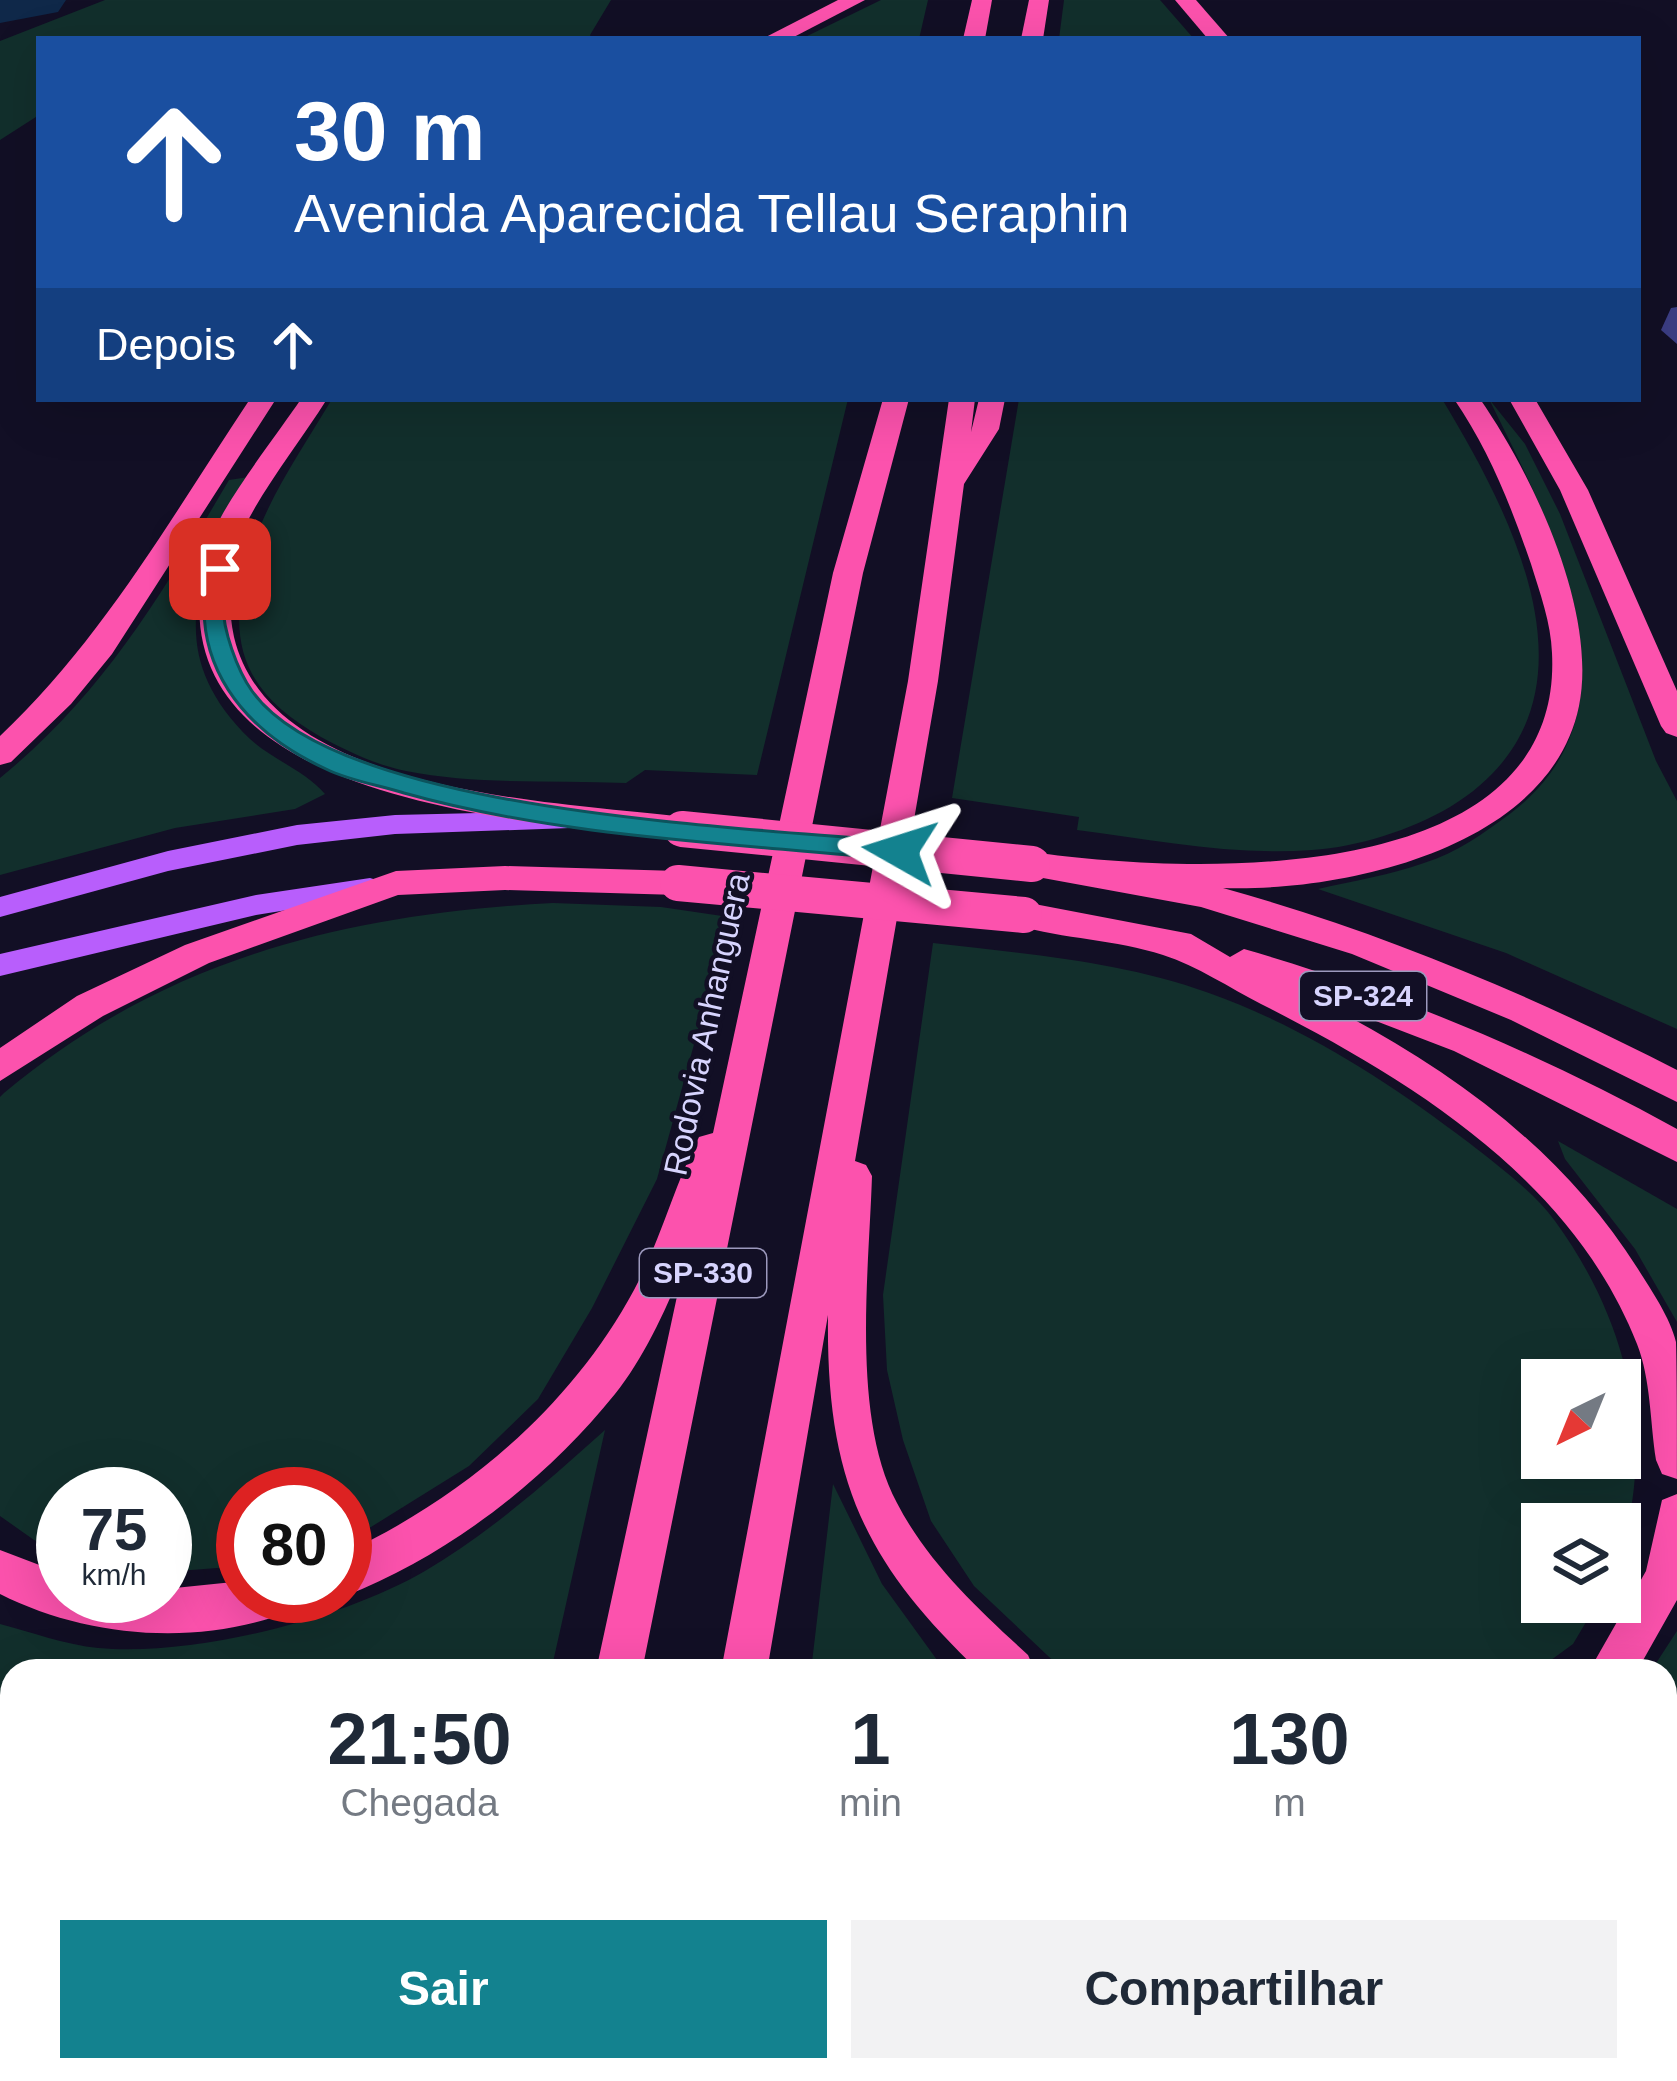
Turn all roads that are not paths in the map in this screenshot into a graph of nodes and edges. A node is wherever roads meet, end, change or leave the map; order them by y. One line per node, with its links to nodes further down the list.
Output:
1 (855, 0): 5 (highway)
2 (982, 0): 6 (highway)
3 (1039, 0): 7 (highway)
4 (1185, 0): 8 (highway)
5 (779, 36)
6 (975, 36)
7 (1033, 36)
8 (1216, 36)
9 (1677, 312): 10 (lane)
10 (1677, 339)
11 (260, 402): 22 (highway)
12 (312, 402): 23 (highway)
13 (873, 402): 20 (highway)
14 (895, 402): 20 (highway, Rodovia Anhanguera / SP-330)
15 (962, 402): 19 (highway, SP-330)
16 (991, 402): 19 (highway)
17 (1469, 402): 24 (highway)
18 (1524, 402): 21 (highway)
19 (952, 491): 29 (highway, SP-330)
20 (848, 572): 31 (highway, Rodovia Anhanguera / SP-330)
21 (1677, 726)
22 (0, 754)
23 (596, 820): 24 (highway, SP-324, bridge); 26 (main road)
24 (1113, 873): 32 (highway, SP-324)
25 (396, 884): 27 (highway, SP-324, bridge); 28 (main road); 30 (highway)
26 (0, 907)
27 (1167, 941): 33 (highway, SP-324); 34 (highway)
28 (0, 964)
29 (858, 1043): 40 (highway, SP-330); 41 (highway)
30 (0, 1067)
31 (746, 1067): 36 (highway); 39 (highway, Rodovia Anhanguera / SP-330)
32 (1677, 1088)
33 (1677, 1147)
34 (1677, 1460)
35 (1677, 1514): 42 (highway)
36 (372, 1562)
37 (0, 1571): 38 (highway)
38 (36, 1589)
39 (622, 1659)
40 (746, 1659)
41 (999, 1659)
42 (1619, 1659)

